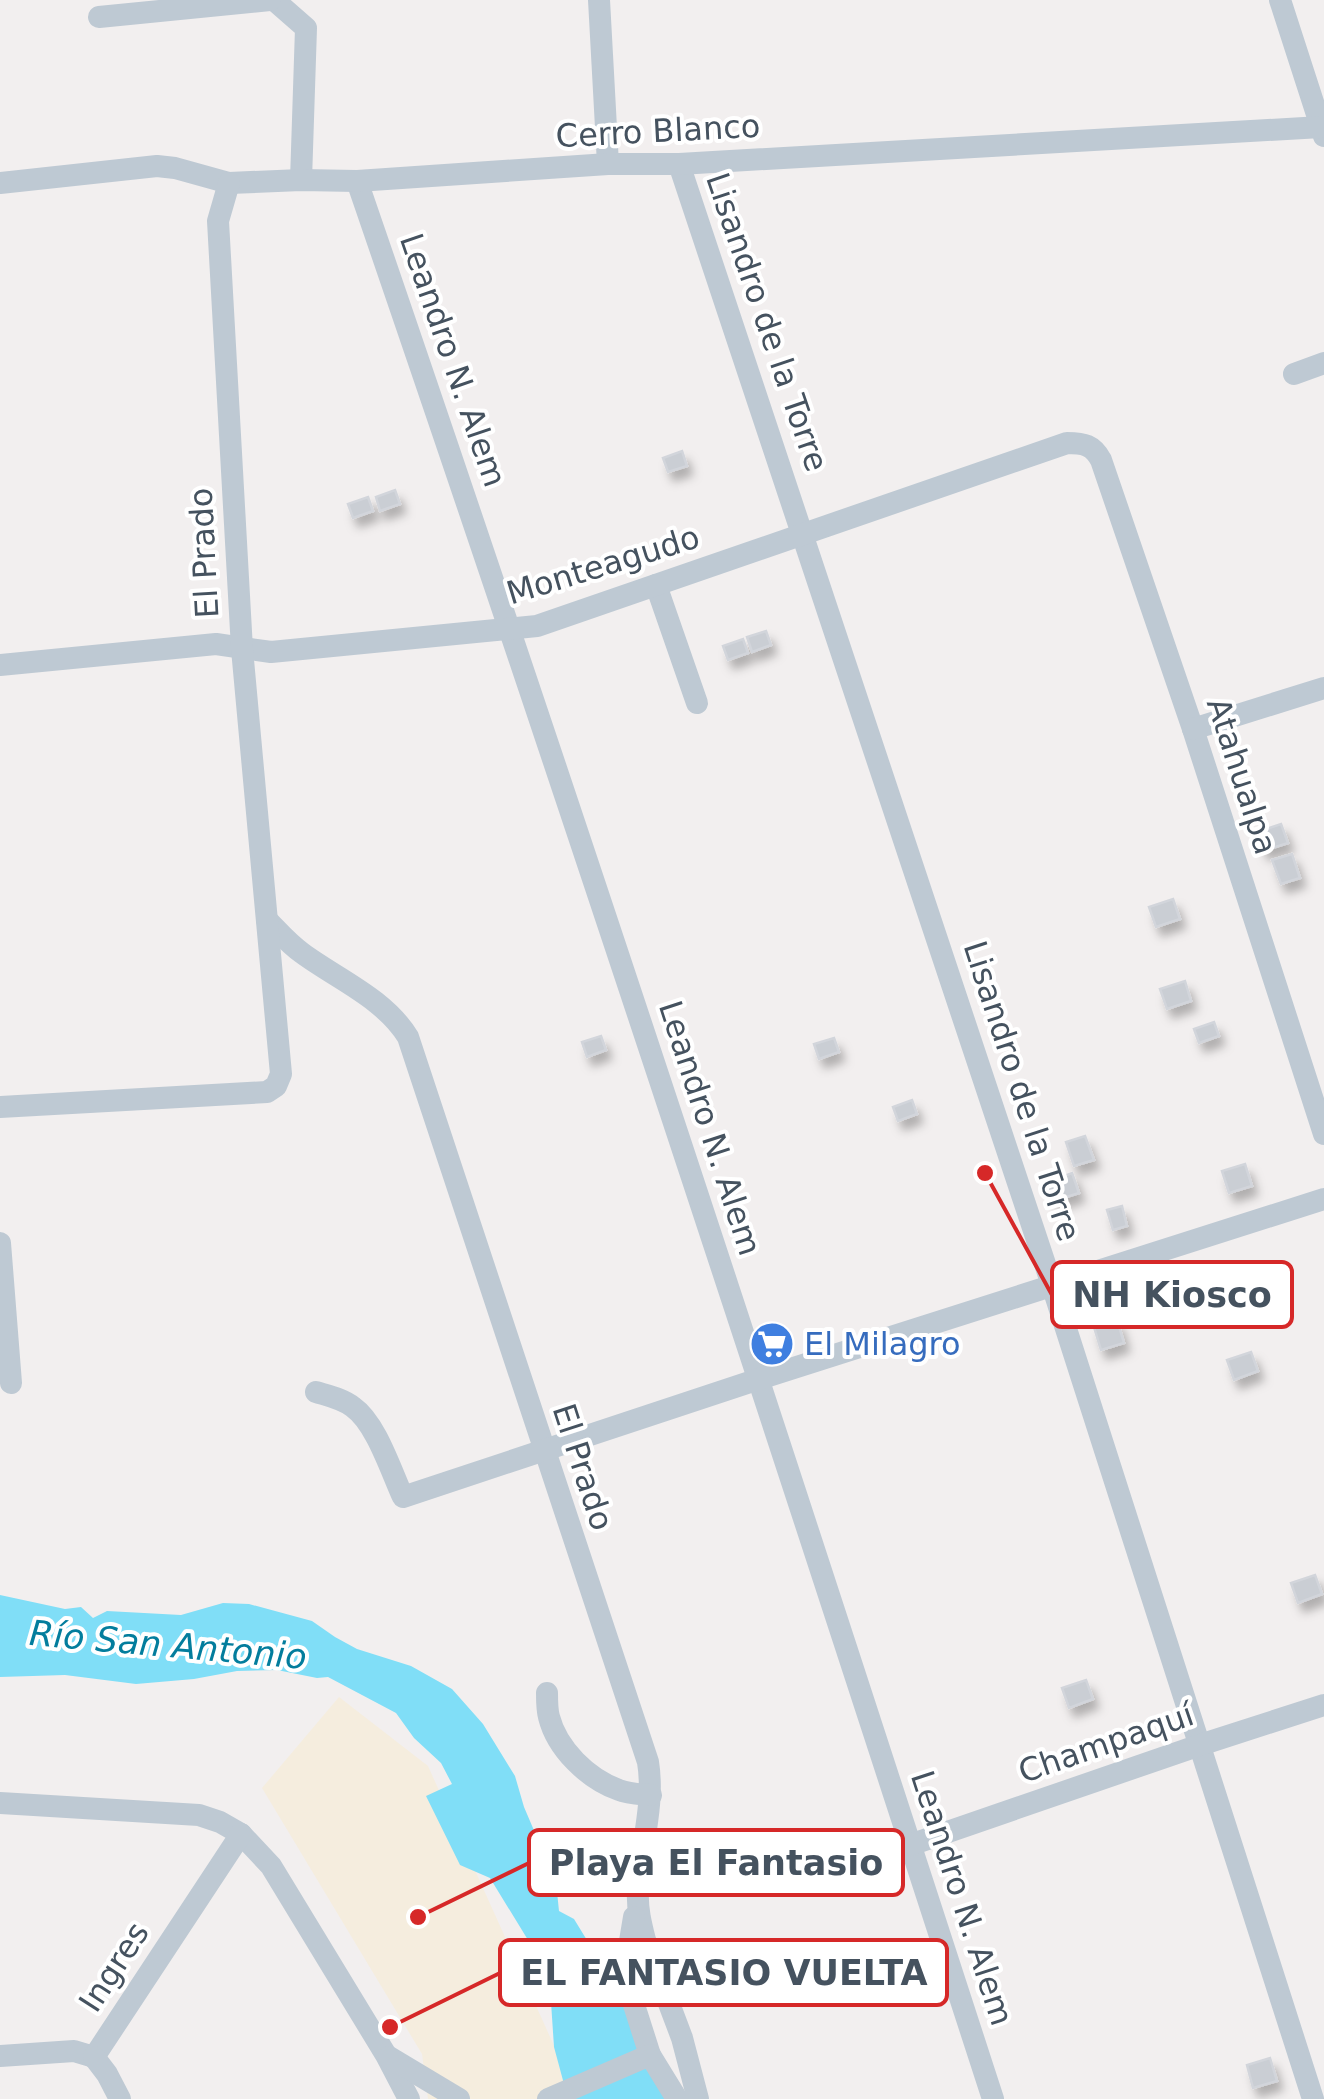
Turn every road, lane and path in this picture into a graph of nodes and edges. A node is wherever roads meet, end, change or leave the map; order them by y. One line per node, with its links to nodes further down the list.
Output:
1 (272, 0): 5 (street); 6 (street)
2 (308, 0): 6 (street)
3 (599, 0): 8 (street)
4 (1280, 0): 7 (street)
5 (99, 17)
6 (306, 28): 10 (street)
7 (1323, 131): 9 (street, Cerro Blanco)
8 (608, 164): 9 (street, Cerro Blanco); 11 (street, Cerro Blanco)
9 (680, 164): 17 (street, Lisandro de la Torre)
10 (301, 180): 11 (street, Cerro Blanco); 13 (street, Cerro Blanco)
11 (357, 181): 19 (street, Leandro N. Alem)
12 (0, 183): 13 (street, Cerro Blanco)
13 (229, 184): 20 (street, El Prado)
14 (1324, 364): 15 (street)
15 (1294, 374)
16 (1088, 444): 17 (street, Monteagudo); 24 (street, Atahualpa)
17 (803, 533): 18 (street, Monteagudo); 32 (street, Lisandro de la Torre)
18 (656, 584): 19 (street, Monteagudo); 23 (street)
19 (512, 629): 20 (street, Monteagudo); 33 (street, Leandro N. Alem)
20 (242, 649): 21 (street, Monteagudo); 25 (street, El Prado)
21 (0, 665)
22 (1324, 688): 24 (street)
23 (697, 703)
24 (1193, 729): 29 (street, Atahualpa)
25 (267, 920): 26 (street, El Prado); 27 (street, El Prado)
26 (298, 951): 27 (street); 36 (street, El Prado)
27 (271, 962): 28 (street, El Prado)
28 (0, 1108)
29 (1324, 1134)
30 (1324, 1199): 32 (street)
31 (0, 1242): 34 (street)
32 (1052, 1284): 33 (street); 39 (street, Lisandro de la Torre)
33 (759, 1379): 36 (street); 43 (street, Leandro N. Alem)
34 (11, 1383)
35 (316, 1392): 36 (street)
36 (543, 1450): 40 (street, El Prado)
37 (547, 1693): 40 (street)
38 (1324, 1706): 39 (street, Champaquí)
39 (1200, 1744): 43 (street, Champaquí); 56 (street, Lisandro de la Torre)
40 (650, 1795): 44 (street, El Prado)
41 (0, 1803): 42 (street)
42 (241, 1834): 45 (street); 48 (street, Ingres)
43 (910, 1845): 55 (street, Leandro N. Alem)
44 (638, 1894): 46 (street); 54 (street, El Prado)
45 (386, 2055): 50 (street); 51 (street)
46 (650, 2055): 52 (street); 53 (street)
47 (0, 2056): 48 (street, Ingres)
48 (94, 2057): 49 (street)
49 (120, 2099)
50 (409, 2099)
51 (459, 2099)
52 (548, 2099)
53 (677, 2099)
54 (698, 2099)
55 (993, 2099)
56 (1313, 2099)

